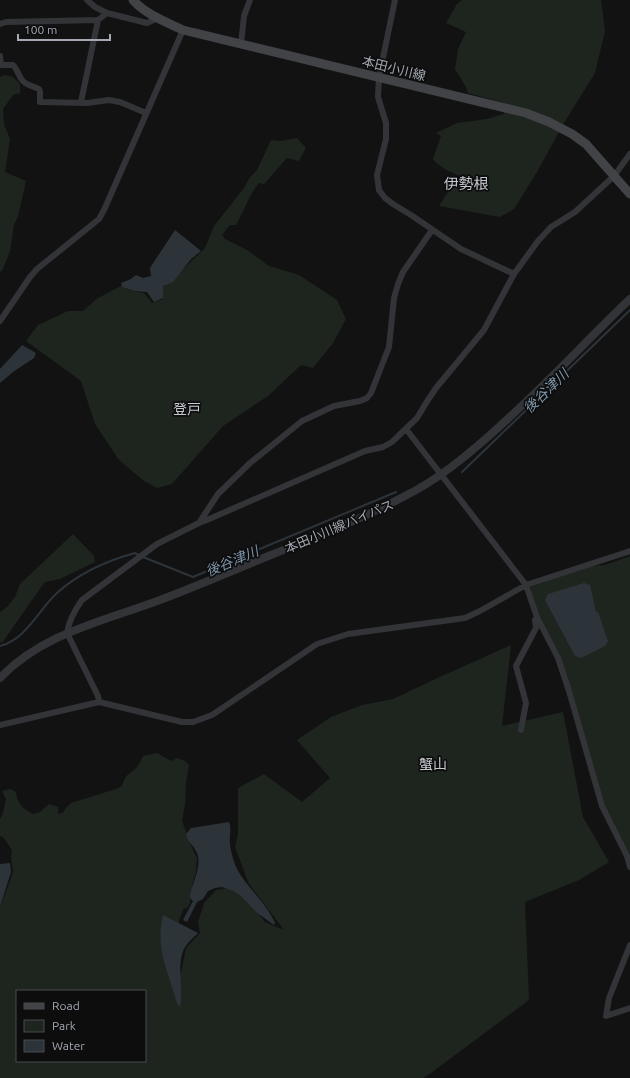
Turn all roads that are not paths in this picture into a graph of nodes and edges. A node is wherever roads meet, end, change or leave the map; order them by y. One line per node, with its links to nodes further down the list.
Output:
1 (88, 0): 5 (street)
2 (133, 0): 6 (main road, 本田小川線)
3 (250, 0): 10 (street)
4 (395, 0): 12 (street)
5 (107, 13): 6 (street); 7 (street)
6 (158, 18): 9 (main road, 本田小川線)
7 (98, 20): 8 (street); 13 (street)
8 (0, 24)
9 (183, 30): 10 (main road, 本田小川線); 14 (street)
10 (240, 44): 12 (main road, 本田小川線)
11 (0, 56): 13 (street)
12 (379, 78): 16 (main road, 本田小川線); 18 (street)
13 (80, 102): 14 (street)
14 (146, 113): 21 (street)
15 (630, 154): 16 (street)
16 (614, 176): 17 (main road, 本田小川線); 19 (street)
17 (630, 194)
18 (432, 230): 19 (street); 24 (street)
19 (514, 274): 22 (street)
20 (630, 299): 23 (street, 本田小川線バイパス)
21 (0, 321)
22 (406, 429): 23 (street); 24 (street)
23 (442, 475): 26 (street); 28 (street, 本田小川線バイパス)
24 (199, 522): 28 (street)
25 (630, 551): 26 (street)
26 (526, 586): 27 (street); 30 (street)
27 (537, 617): 32 (street); 33 (street)
28 (67, 633): 29 (street, 本田小川線バイパス); 30 (street)
29 (0, 678)
30 (99, 702): 31 (street)
31 (0, 725)
32 (521, 730)
33 (630, 867)
34 (630, 945): 35 (street)
35 (630, 1008)

